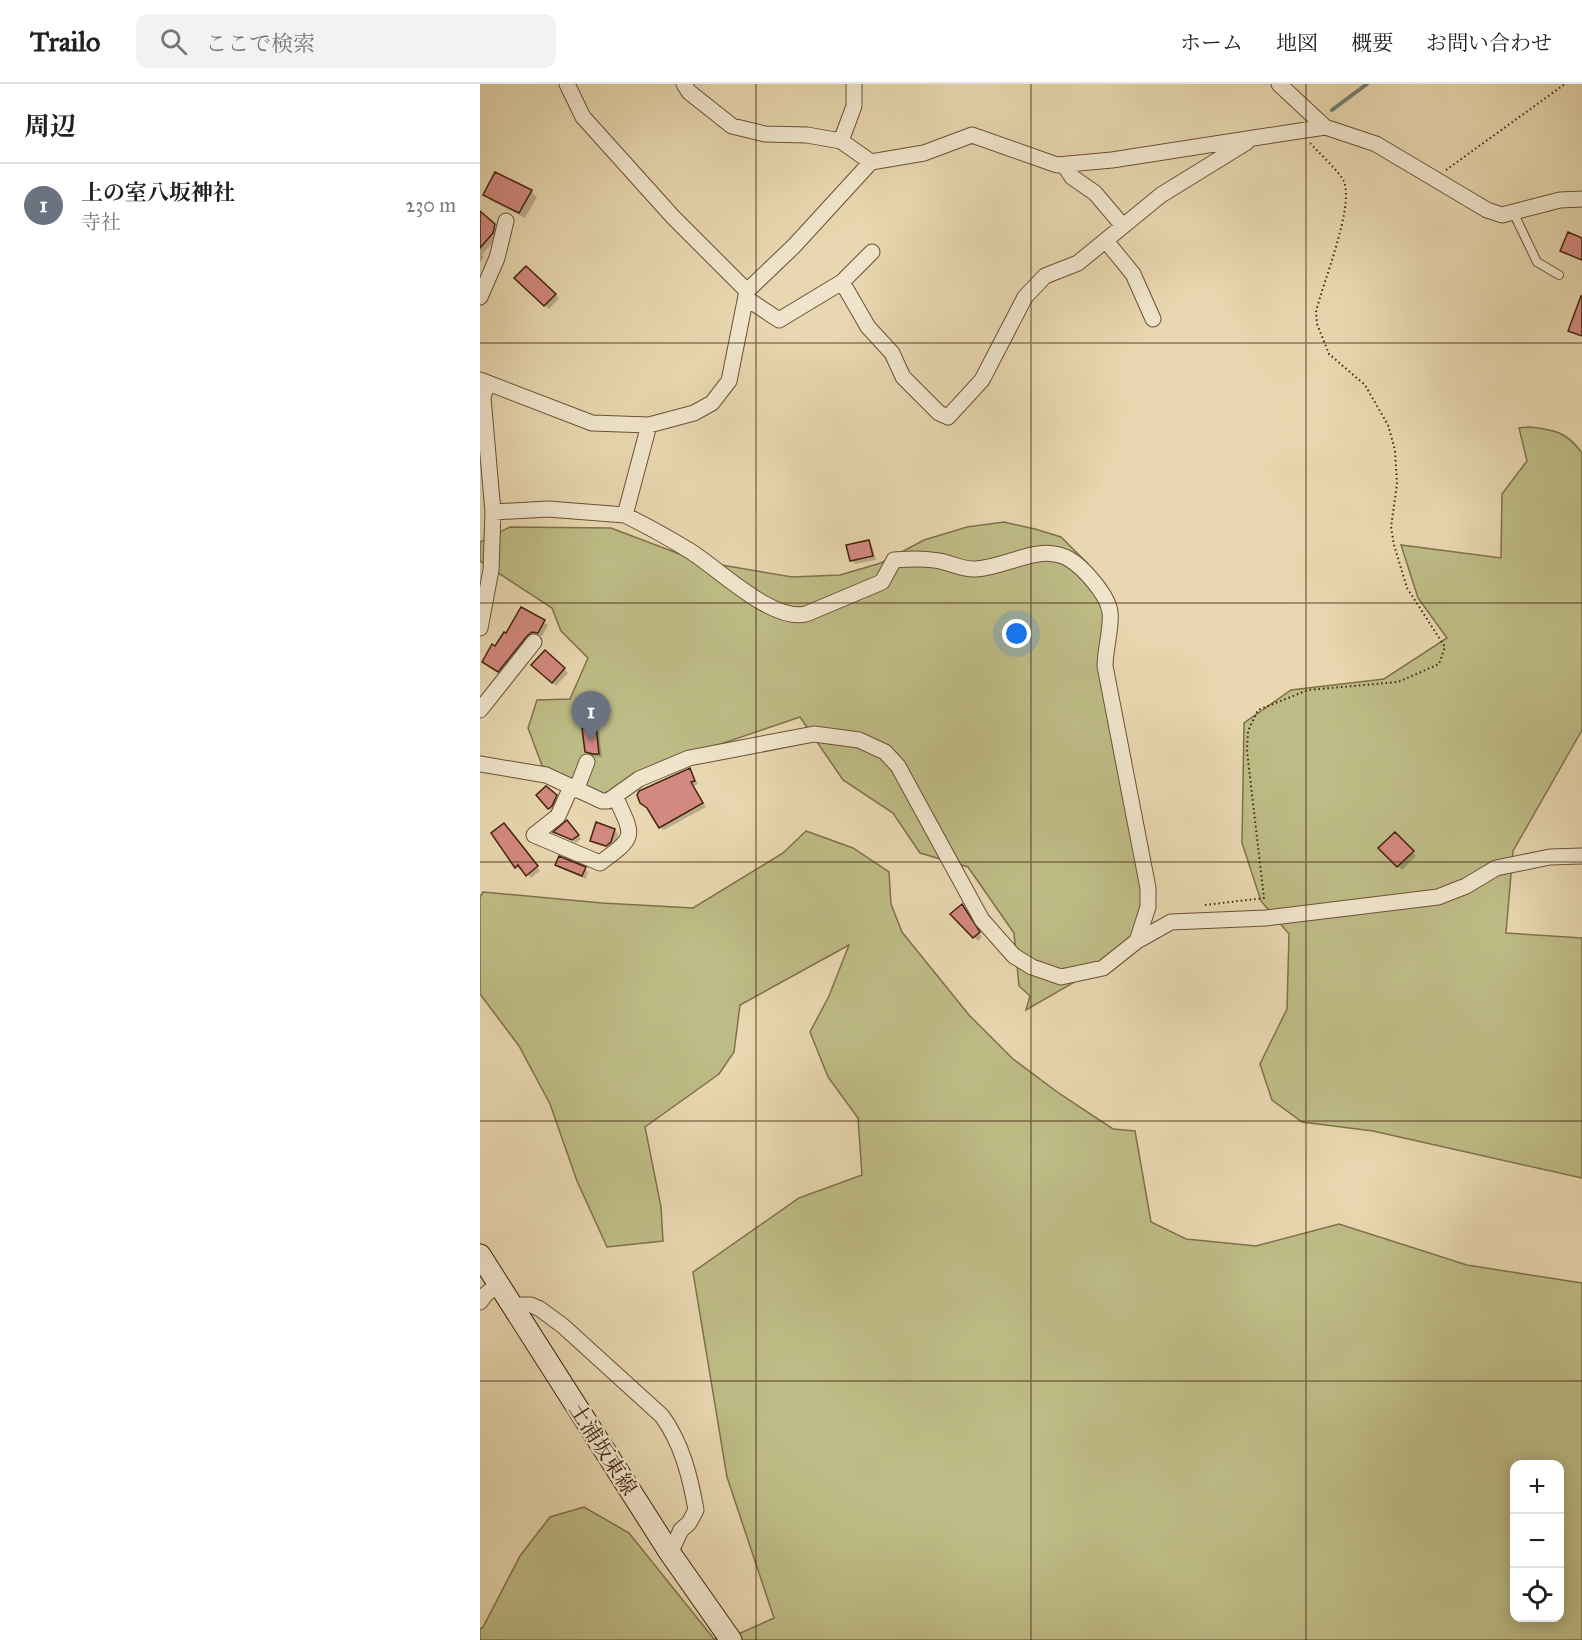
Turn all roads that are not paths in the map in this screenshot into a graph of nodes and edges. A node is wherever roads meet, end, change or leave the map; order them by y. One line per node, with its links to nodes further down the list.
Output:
1 (567, 84): 18 (street)
2 (684, 84): 7 (street)
3 (854, 84): 7 (street)
4 (1279, 84): 5 (street)
5 (1325, 127): 6 (street); 11 (street)
6 (1255, 137): 9 (street); 13 (street)
7 (841, 141): 8 (street)
8 (871, 162): 9 (street); 18 (street)
9 (1064, 165): 13 (street)
10 (1582, 199): 11 (street)
11 (1513, 212): 16 (lane)
12 (506, 221): 19 (street)
13 (1124, 226): 14 (street)
14 (1106, 241): 17 (street); 20 (street)
15 (872, 252): 17 (street)
16 (1559, 275)
17 (842, 282): 18 (street)
18 (747, 295): 22 (street)
19 (480, 297)
20 (1153, 319)
21 (483, 381): 22 (street); 23 (street)
22 (649, 425): 24 (street)
23 (493, 512): 24 (street); 25 (street)
24 (625, 515): 33 (street)
25 (480, 628)
26 (534, 642): 27 (street)
27 (480, 710)
28 (587, 762): 30 (street)
29 (480, 764): 30 (street)
30 (573, 789): 31 (street); 31 (street)
31 (615, 796): 33 (street)
32 (1582, 856): 33 (street)
33 (1137, 941)
34 (480, 1255): 35 (main road, 土浦坂東線)
35 (499, 1284): 36 (street); 37 (main road, 土浦坂東線)
36 (480, 1302)
37 (515, 1310): 38 (main road, 土浦坂東線); 38 (street)
38 (670, 1553): 39 (main road, 土浦坂東線)
39 (731, 1640)

